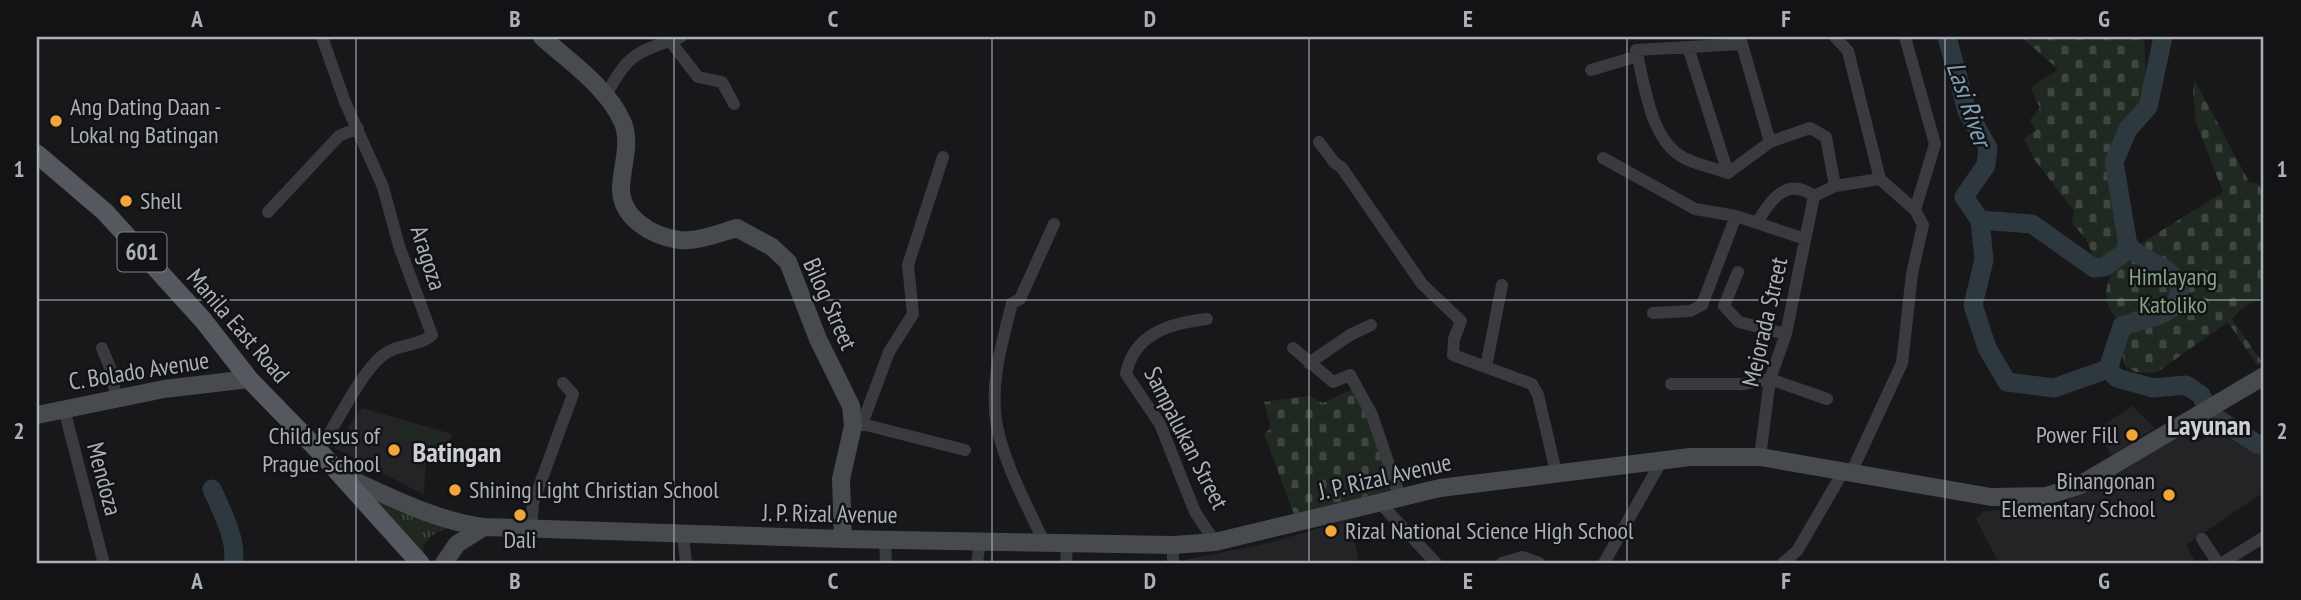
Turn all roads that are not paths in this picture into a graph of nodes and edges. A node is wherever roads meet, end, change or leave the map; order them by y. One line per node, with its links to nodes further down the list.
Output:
1 (322, 37): 11 (street, Aragoza)
2 (542, 37): 9 (main road, Bilog Street)
3 (1835, 37): 18 (street)
4 (1905, 37): 21 (street)
5 (676, 39): 9 (street); 10 (street)
6 (1688, 47): 7 (street); 13 (street); 17 (street)
7 (1638, 56): 8 (street); 17 (street)
8 (1591, 70)
9 (606, 96): 46 (main road, Bilog Street)
10 (734, 104)
11 (358, 128): 22 (street); 48 (street, Aragoza)
12 (1320, 142): 36 (street)
13 (1770, 142): 17 (street); 19 (street)
14 (37, 154): 38 (main road, Manila East Road / 601)
15 (943, 157): 46 (street)
16 (1604, 158): 23 (street)
17 (1728, 173)
18 (1880, 179): 19 (street); 21 (street)
19 (1835, 186): 20 (street)
20 (1814, 196): 24 (street); 26 (street, Mejorada Street)
21 (1915, 210): 52 (street)
22 (268, 212)
23 (1736, 216): 24 (street); 29 (street)
24 (1757, 223): 26 (street)
25 (1054, 224): 64 (street)
26 (1805, 239): 32 (street, Mejorada Street)
27 (1738, 272): 32 (street)
28 (1502, 285): 36 (street)
29 (1653, 313)
30 (1207, 319): 65 (street, Sampalukan Street)
31 (1371, 325): 35 (street)
32 (1786, 334): 39 (street, Mejorada Street)
33 (102, 348): 42 (street)
34 (1293, 348): 35 (street)
35 (1309, 363): 54 (street)
36 (1486, 367): 51 (street)
37 (2264, 376): 52 (main road, J. P. Rizal Avenue / 601)
38 (249, 379): 42 (main road, C. Bolado Avenue); 48 (main road, Manila East Road / 601)
39 (1770, 379): 41 (street); 43 (street); 49 (street, Mejorada Street)
40 (564, 383): 57 (street)
41 (1671, 384)
42 (116, 398): 44 (main road, C. Bolado Avenue)
43 (1827, 399)
44 (64, 409): 45 (main road, C. Bolado Avenue); 68 (street, Mendoza)
45 (37, 415)
46 (858, 425): 47 (street); 60 (main road, Bilog Street)
47 (965, 450)
48 (319, 451): 53 (main road, Manila East Road / 601)
49 (1760, 457): 50 (main road, J. P. Rizal Avenue / 601); 52 (main road, J. P. Rizal Avenue / 601)
50 (1662, 460): 51 (main road, J. P. Rizal Avenue / 601); 78 (street)
51 (1556, 472): 54 (main road, J. P. Rizal Avenue / 601)
52 (1847, 472): 79 (street)
53 (339, 474): 56 (main road, J. P. Rizal Avenue / 601); 69 (main road, Manila East Road)
54 (1400, 497): 55 (main road, J. P. Rizal Avenue / 601)
55 (1379, 502): 65 (main road, J. P. Rizal Avenue / 601); 75 (street)
56 (484, 527): 57 (main road, J. P. Rizal Avenue / 601); 70 (main road)
57 (531, 529): 58 (main road, J. P. Rizal Avenue / 601)
58 (683, 534): 60 (main road, J. P. Rizal Avenue / 601); 71 (street)
59 (2264, 537): 80 (street)
60 (843, 539): 61 (main road, J. P. Rizal Avenue / 601)
61 (885, 540): 63 (main road, J. P. Rizal Avenue / 601); 72 (street)
62 (2202, 540): 80 (street)
63 (980, 541): 64 (main road, J. P. Rizal Avenue / 601); 73 (street)
64 (1044, 542): 66 (main road, J. P. Rizal Avenue / 601)
65 (1215, 542): 67 (main road, J. P. Rizal Avenue / 601)
66 (1067, 544): 67 (main road, J. P. Rizal Avenue / 601); 74 (street)
67 (1173, 554)
68 (103, 560)
69 (419, 563)
70 (444, 563)
71 (686, 563)
72 (886, 563)
73 (977, 563)
74 (1066, 563)
75 (1436, 563)
76 (1502, 563): 77 (street)
77 (1539, 563)
78 (1604, 563)
79 (1783, 563)
80 (2220, 563)

